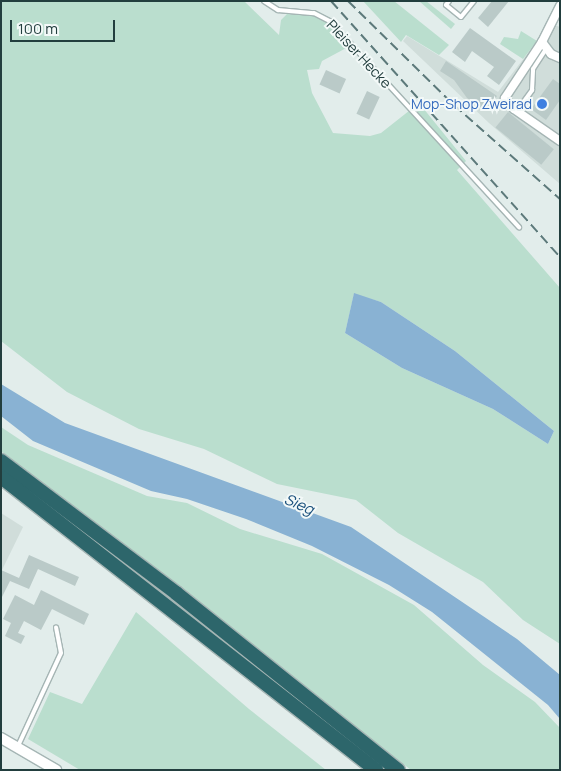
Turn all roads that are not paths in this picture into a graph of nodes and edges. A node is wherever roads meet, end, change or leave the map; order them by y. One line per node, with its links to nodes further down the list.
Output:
1 (264, 1): 9 (lane, Pleiser Hecke)
2 (449, 1): 3 (lane)
3 (474, 1)
4 (560, 6): 5 (street)
5 (544, 46): 6 (street); 7 (lane); 7 (street)
6 (560, 58)
7 (517, 112): 8 (street)
8 (560, 141)
9 (519, 227)
10 (1, 461): 17 (highway)
11 (1, 477): 16 (highway)
12 (56, 627): 14 (lane)
13 (1, 738): 14 (street)
14 (17, 748): 15 (street)
15 (56, 770)
16 (376, 770)
17 (398, 770)

